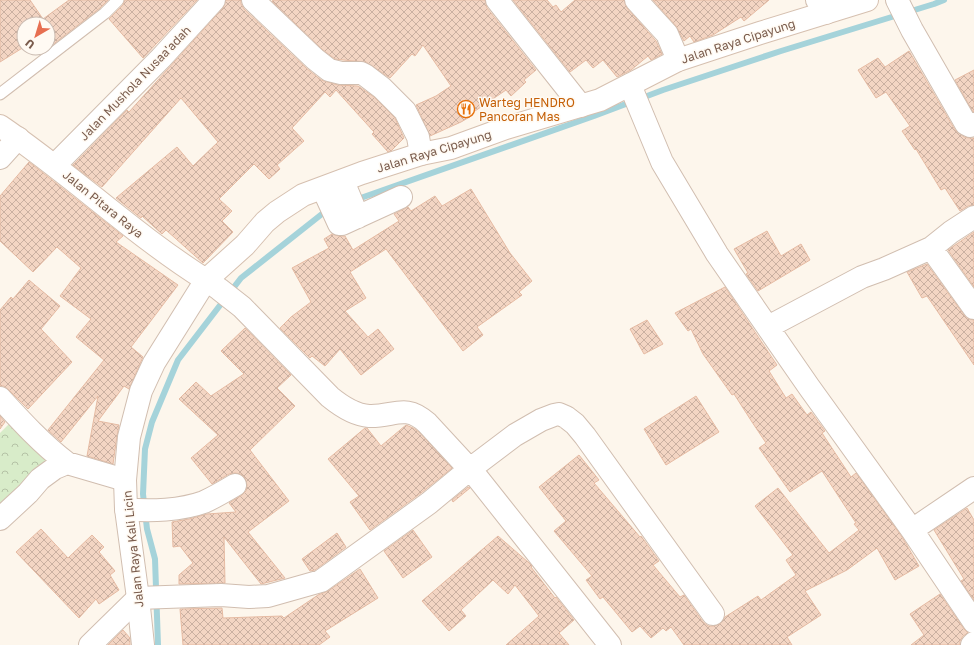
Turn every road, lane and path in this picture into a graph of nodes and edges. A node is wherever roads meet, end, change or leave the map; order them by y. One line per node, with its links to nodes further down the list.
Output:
1 (118, 0): 11 (lane)
2 (214, 0): 18 (street, Jalan Mushola Nusaa'adah)
3 (253, 0): 16 (street)
4 (497, 0): 12 (street)
5 (636, 0): 9 (street)
6 (867, 0): 8 (street, Jalan Raya Cipayung)
7 (897, 1): 13 (street)
8 (821, 7): 9 (street, Jalan Raya Cipayung)
9 (678, 60): 10 (street, Jalan Raya Cipayung)
10 (631, 88): 12 (street, Jalan Raya Cipayung); 25 (street)
11 (0, 94)
12 (582, 106): 16 (street, Jalan Raya Cipayung)
13 (974, 124)
14 (0, 126): 15 (street, Jalan Pitara Raya)
15 (18, 138): 17 (street); 18 (street, Jalan Pitara Raya)
16 (421, 154): 20 (street, Jalan Raya Cipayung)
17 (0, 158)
18 (54, 165): 23 (street, Jalan Pitara Raya)
19 (401, 197): 20 (street)
20 (341, 200): 23 (street, Jalan Raya Cipayung)
21 (974, 217): 22 (street)
22 (931, 248): 24 (street); 25 (street)
23 (213, 285): 28 (street, Jalan Pitara Raya); 29 (street, Jalan Raya Kali Licin)
24 (974, 308)
25 (768, 327): 34 (street)
26 (0, 398): 27 (street)
27 (67, 464): 29 (street); 33 (street)
28 (470, 469): 35 (street); 36 (street); 40 (street, Jalan Pitara Raya)
29 (125, 480): 32 (street, Jalan Raya Kali Licin)
30 (235, 485): 32 (street)
31 (974, 488): 34 (street)
32 (138, 510): 35 (street, Jalan Raya Kali Licin)
33 (0, 519)
34 (912, 530): 37 (street)
35 (150, 598): 38 (street); 39 (street, Jalan Raya Kali Licin)
36 (713, 614)
37 (974, 622)
38 (90, 645)
39 (143, 645)
40 (610, 645)

